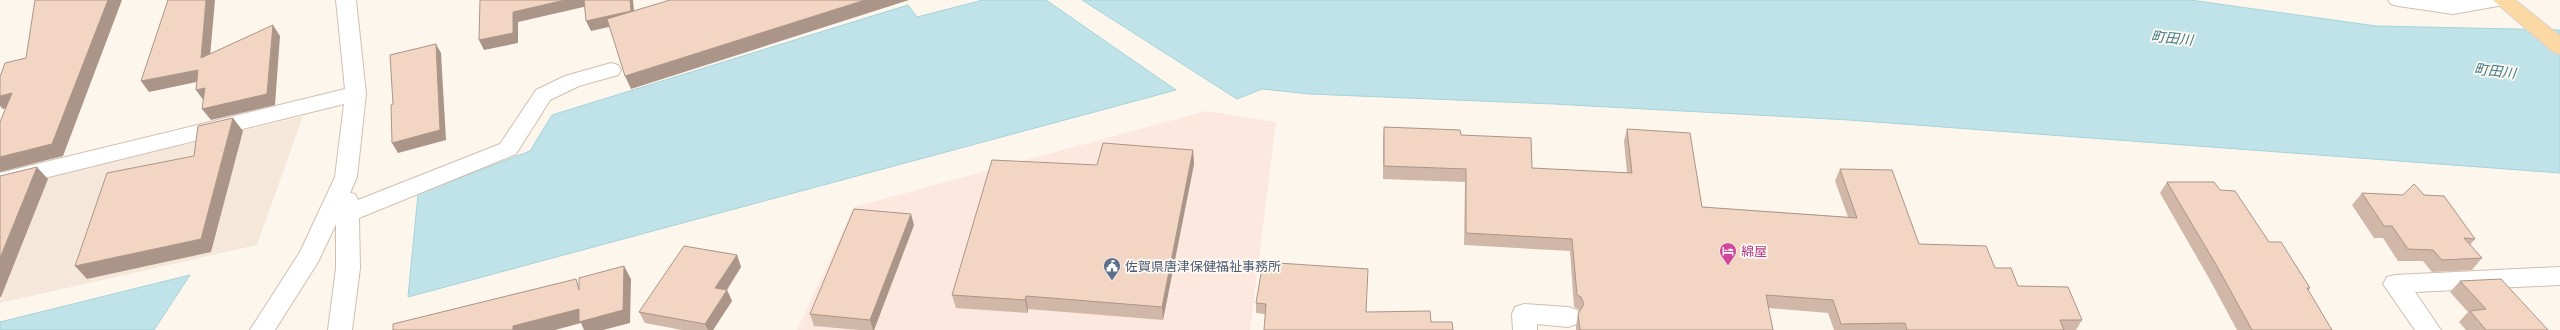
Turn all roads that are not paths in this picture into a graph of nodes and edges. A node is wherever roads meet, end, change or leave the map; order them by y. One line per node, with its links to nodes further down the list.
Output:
1 (346, 0): 7 (street)
2 (2398, 0): 3 (street)
3 (2498, 0)
4 (2503, 0): 5 (main road)
5 (2560, 47)
6 (611, 70): 10 (street)
7 (356, 94): 8 (street); 9 (street)
8 (346, 177): 10 (street); 13 (street)
9 (0, 181)
10 (347, 214): 14 (street)
11 (2560, 276): 16 (street)
12 (1568, 317): 15 (street)
13 (262, 330)
14 (340, 330)
15 (1525, 330)
16 (2429, 330)

